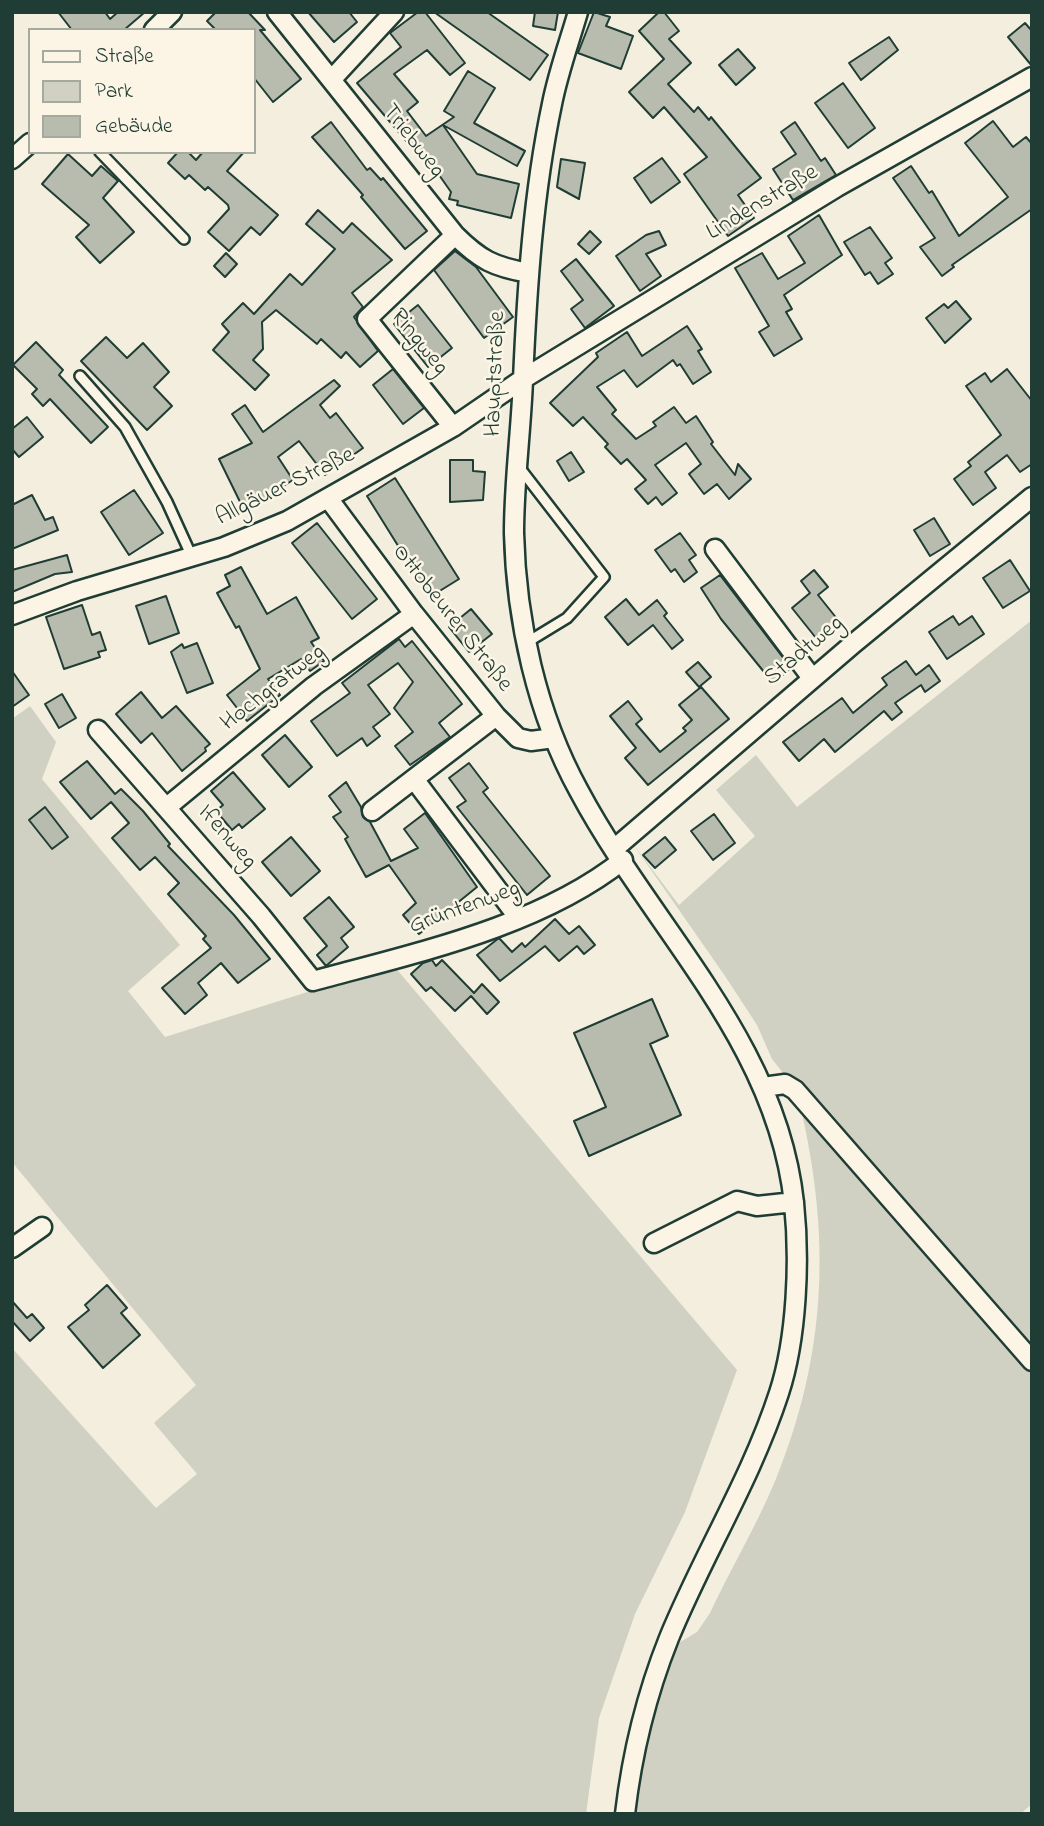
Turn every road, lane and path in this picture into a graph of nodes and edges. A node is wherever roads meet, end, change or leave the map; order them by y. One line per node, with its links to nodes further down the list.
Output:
1 (172, 12): 5 (street)
2 (277, 12): 7 (street, Triebweg)
3 (394, 12): 7 (street)
4 (578, 12): 13 (street, Hauptstraße)
5 (156, 28)
6 (1032, 77): 15 (street, Lindenstraße)
7 (332, 79): 11 (street, Triebweg)
8 (28, 145): 10 (street)
9 (102, 154): 12 (lane)
10 (12, 159)
11 (455, 235): 13 (street, Triebweg); 16 (street, Ringweg)
12 (184, 239)
13 (529, 274): 15 (street, Hauptstraße)
14 (80, 376): 21 (lane)
15 (523, 379): 16 (street, Allgäuer Straße); 17 (street, Hauptstraße)
16 (453, 427): 19 (street, Allgäuer Straße)
17 (518, 466): 24 (street, Hauptstraße); 24 (lane)
18 (1032, 497): 25 (street, Stadtweg)
19 (328, 498): 21 (street, Allgäuer Straße); 22 (street, Ottobeurer Straße)
20 (715, 550): 25 (street)
21 (192, 557): 23 (street, Allgäuer Straße)
22 (414, 614): 26 (street, Ottobeurer Straße); 30 (street, Hochgratweg)
23 (12, 615)
24 (526, 643): 28 (street, Hauptstraße)
25 (812, 678): 32 (street, Stadtweg)
26 (496, 716): 28 (street, Ottobeurer Straße); 29 (street)
27 (98, 730): 30 (street, Ifenweg)
28 (554, 737): 32 (street, Hauptstraße)
29 (414, 779): 31 (street); 33 (street)
30 (167, 807): 34 (street, Ifenweg)
31 (372, 811)
32 (618, 854): 33 (street, Grüntenweg); 35 (street, Hauptstraße)
33 (518, 917): 34 (street, Grüntenweg)
34 (313, 981)
35 (763, 1087): 36 (street, Hauptstraße); 40 (street)
36 (794, 1202): 38 (street); 41 (street, Hauptstraße)
37 (42, 1227): 39 (street)
38 (654, 1242)
39 (12, 1248)
40 (1032, 1361)
41 (625, 1814)

